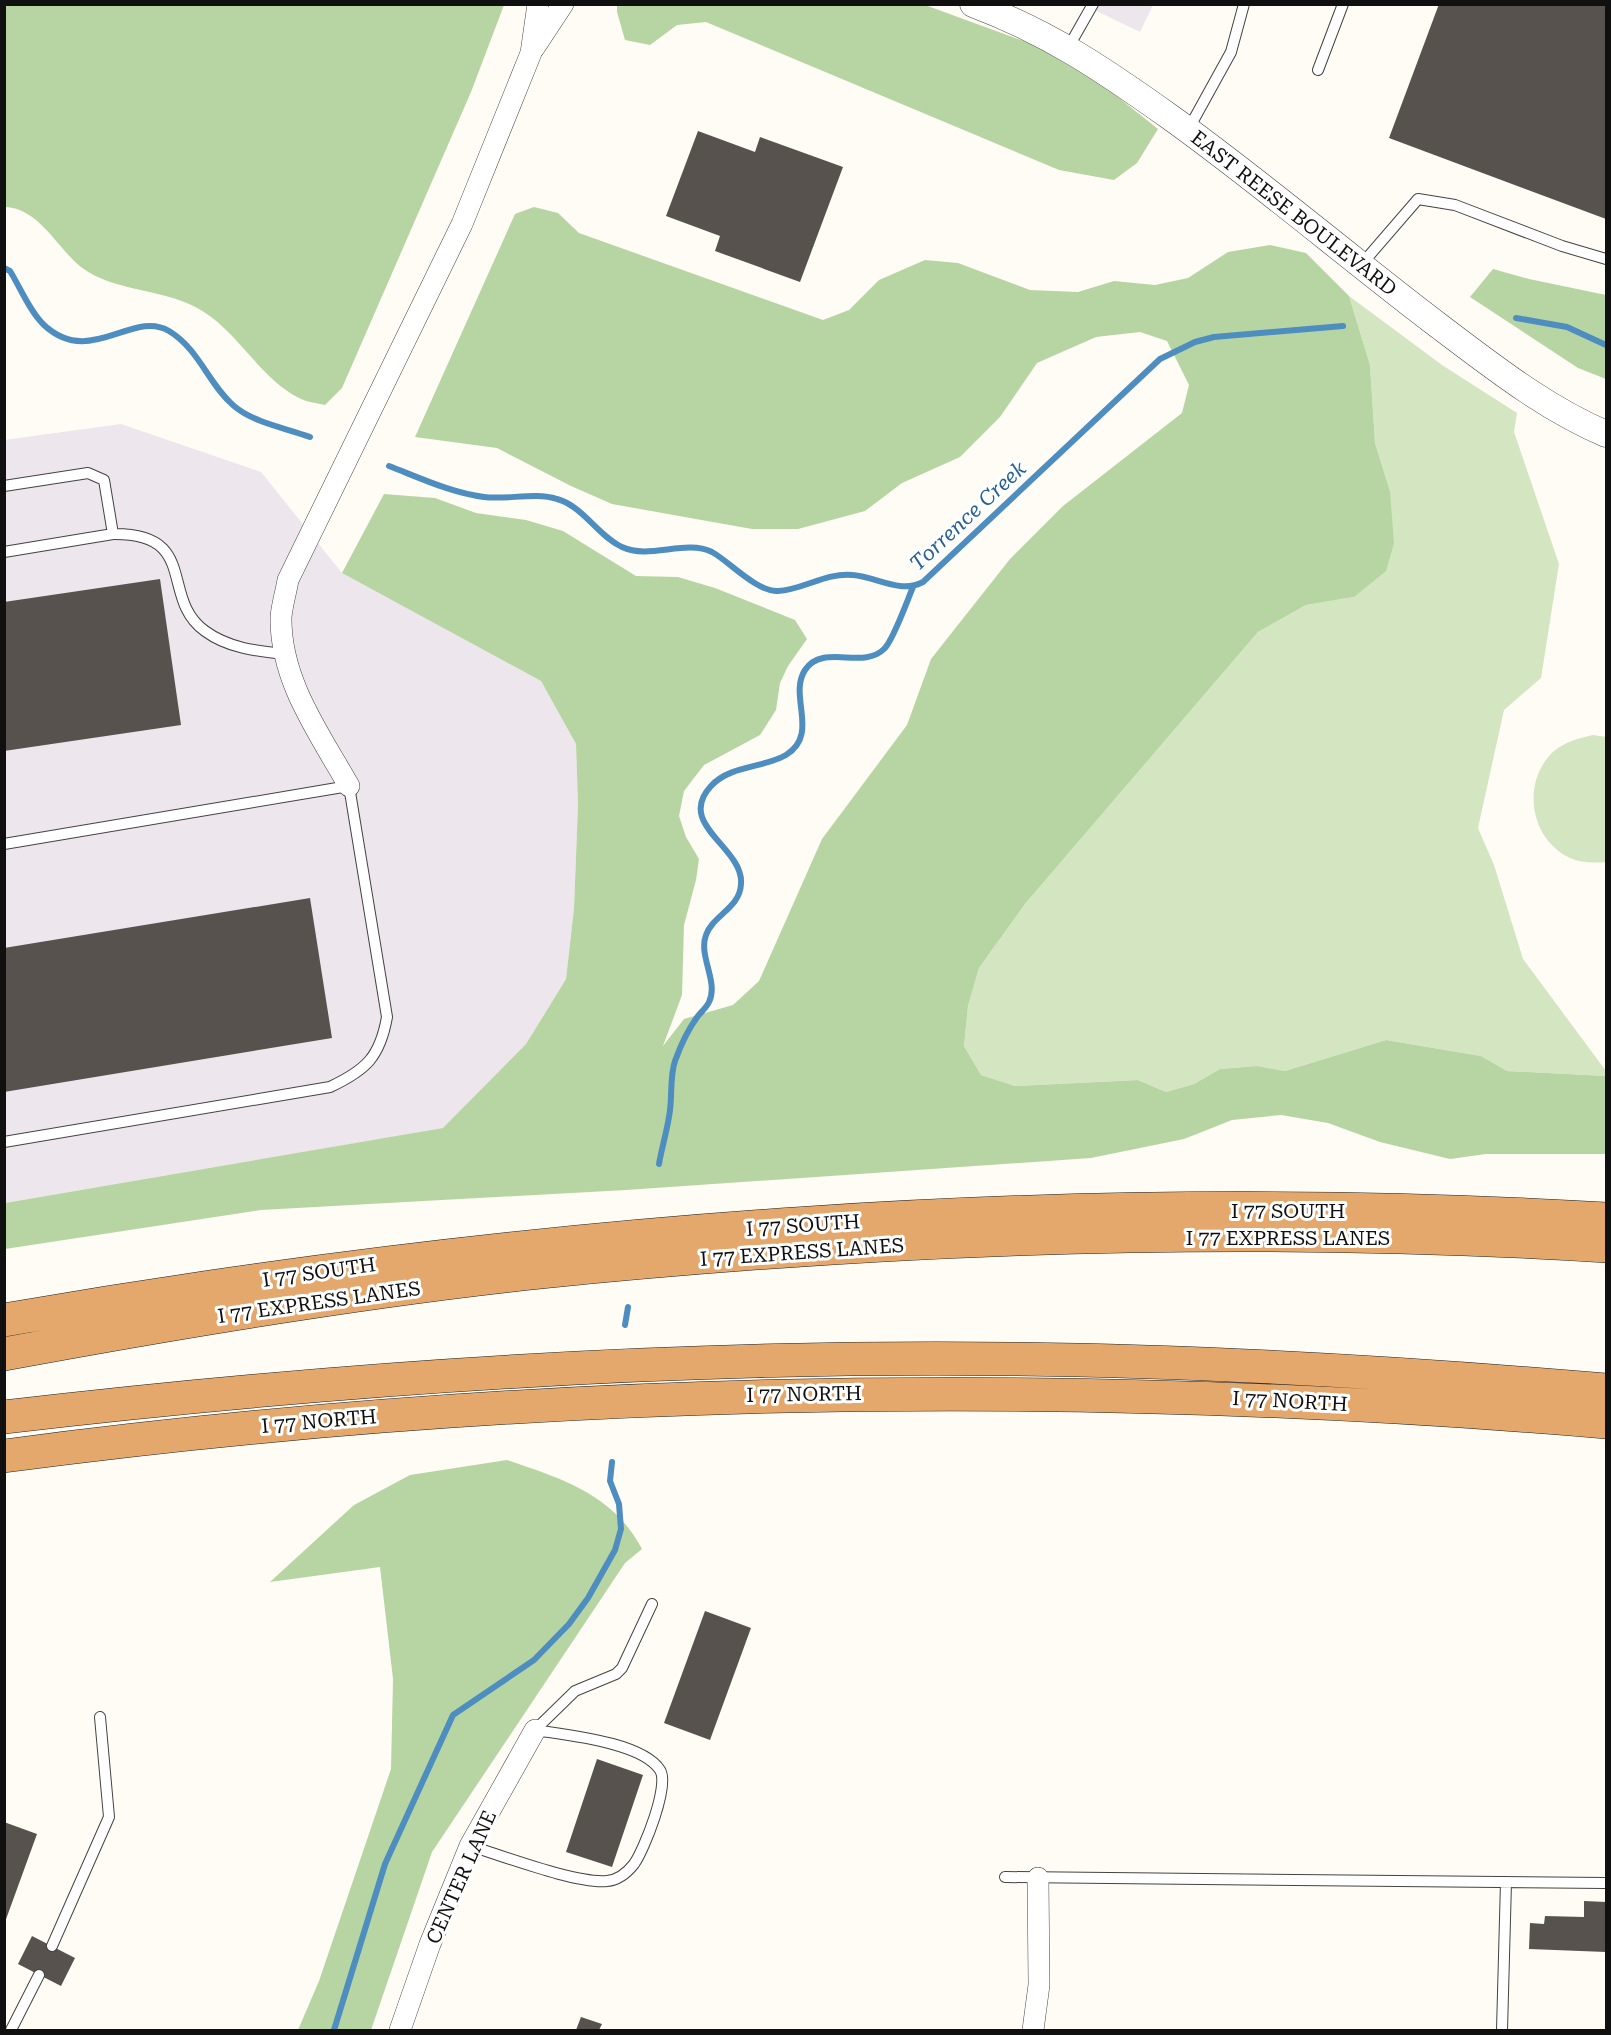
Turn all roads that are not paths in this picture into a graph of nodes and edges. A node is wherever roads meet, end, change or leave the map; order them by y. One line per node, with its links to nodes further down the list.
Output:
1 (538, 4): 8 (street)
2 (563, 4): 8 (street)
3 (973, 4): 7 (street, EAST REESE BOULEVARD)
4 (1094, 4): 7 (lane)
5 (1244, 4): 10 (lane)
6 (1342, 4): 9 (lane)
7 (1068, 48): 10 (street, EAST REESE BOULEVARD)
8 (531, 53): 17 (street)
9 (1318, 70)
10 (1188, 130): 12 (street, EAST REESE BOULEVARD)
11 (1606, 259): 12 (lane)
12 (1361, 266): 13 (street, EAST REESE BOULEVARD)
13 (1606, 434)
14 (4, 486): 15 (lane)
15 (113, 534): 16 (lane); 17 (lane)
16 (4, 552)
17 (284, 654): 18 (street)
18 (349, 786): 19 (lane); 20 (lane)
19 (4, 844)
20 (4, 1142)
21 (1606, 1219): 23 (highway, I 77 SOUTH)
22 (1606, 1246): 24 (highway, I 77 EXPRESS LANES)
23 (4, 1320)
24 (4, 1354)
25 (1606, 1390): 26 (highway)
26 (4, 1417)
27 (1606, 1422): 28 (highway, I 77 NORTH)
28 (4, 1456)
29 (652, 1604): 31 (lane)
30 (100, 1717): 37 (lane)
31 (536, 1730): 32 (street, CENTER LANE); 32 (lane)
32 (470, 1846): 40 (street, CENTER LANE)
33 (1005, 1877): 34 (lane)
34 (1038, 1878): 35 (lane); 41 (street)
35 (1506, 1882): 36 (lane); 42 (lane)
36 (1606, 1883)
37 (52, 1946)
38 (39, 1975): 39 (lane)
39 (11, 2031)
40 (400, 2031)
41 (1034, 2031)
42 (1502, 2031)

